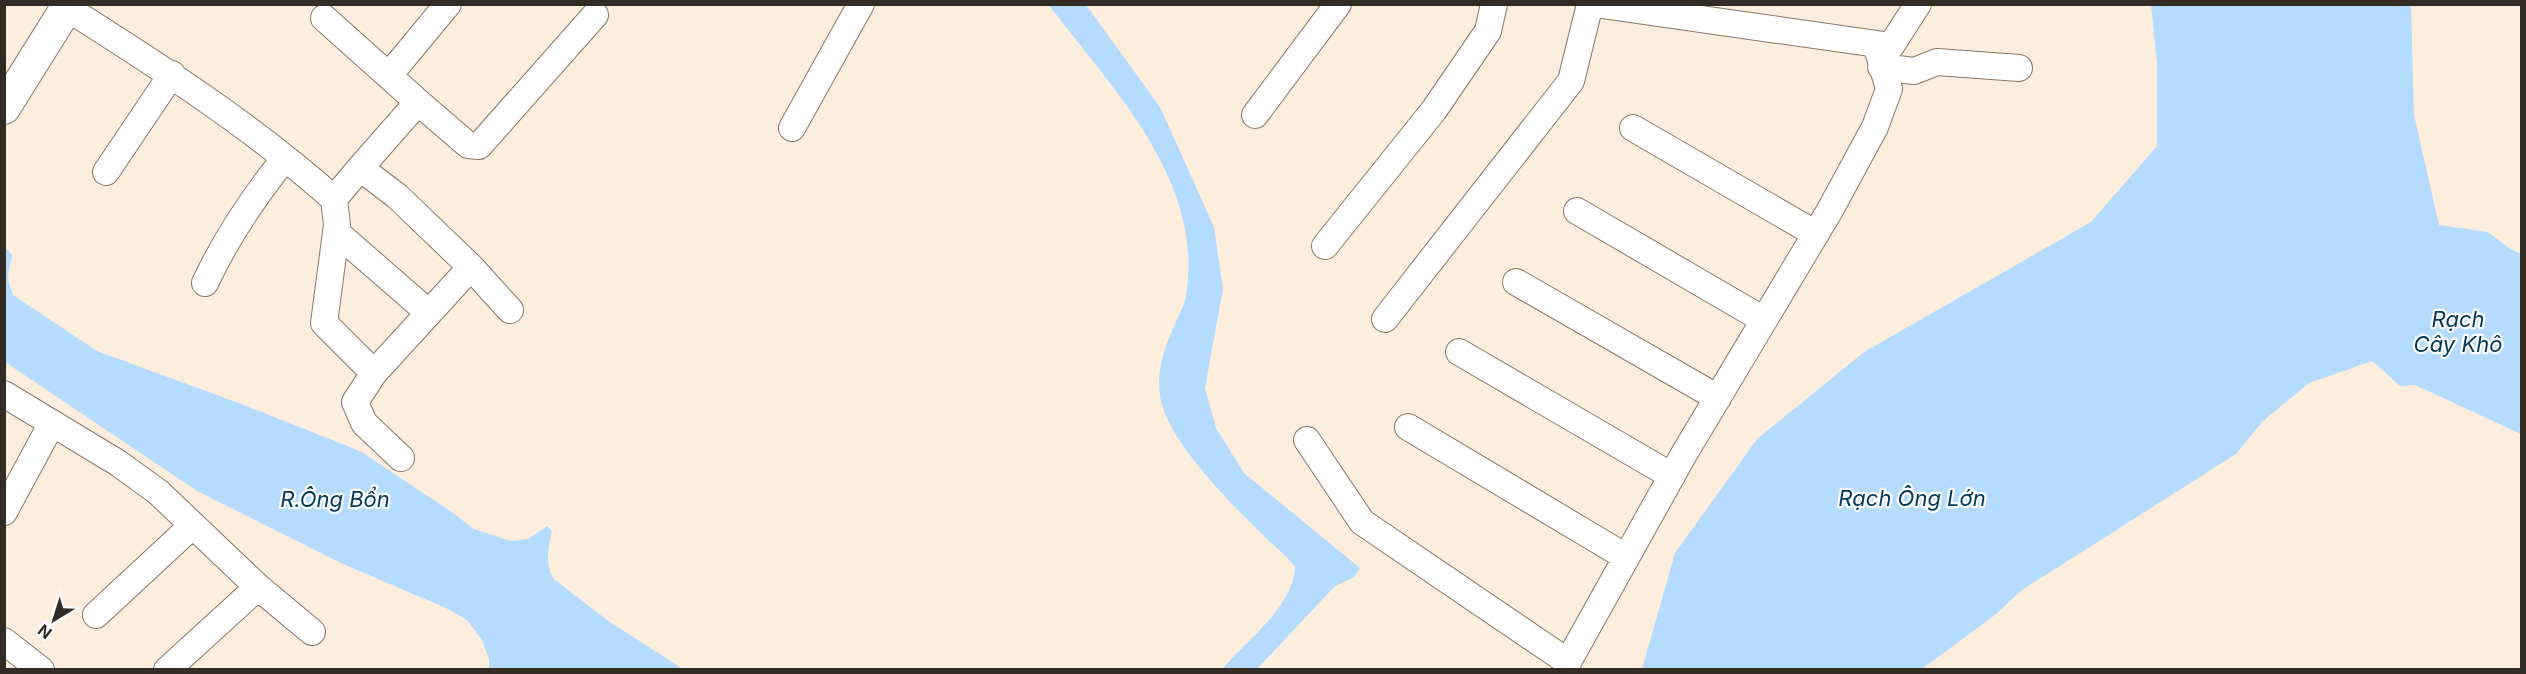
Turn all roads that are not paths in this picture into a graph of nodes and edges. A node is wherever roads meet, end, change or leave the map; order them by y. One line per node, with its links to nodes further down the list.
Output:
1 (448, 4): 13 (street)
2 (861, 4): 17 (street)
3 (1338, 4): 16 (street)
4 (1494, 4): 26 (street)
5 (1918, 4): 10 (street)
6 (1603, 5): 10 (street); 32 (street)
7 (62, 8): 12 (street); 15 (main road)
8 (595, 15): 14 (street)
9 (324, 18): 13 (street)
10 (1888, 46): 11 (street); 25 (street)
11 (2019, 68)
12 (172, 74): 19 (street); 21 (street)
13 (390, 74): 14 (street)
14 (418, 102): 20 (street)
15 (4, 108)
16 (1256, 115)
17 (792, 128)
18 (1633, 128): 25 (street)
19 (292, 163): 22 (street); 29 (street)
20 (360, 168): 22 (street); 27 (street)
21 (106, 172)
22 (334, 199): 24 (street)
23 (1577, 211): 33 (street)
24 (336, 232): 31 (street); 35 (street)
25 (1816, 234): 33 (street)
26 (1325, 246)
27 (471, 267): 30 (street); 31 (street)
28 (1516, 282): 37 (street)
29 (205, 283)
30 (510, 310)
31 (429, 313): 35 (street)
32 (1386, 319)
33 (1764, 321): 37 (street)
34 (1459, 352): 42 (street)
35 (374, 374): 41 (street)
36 (4, 394): 38 (street)
37 (1718, 398): 42 (street)
38 (52, 423): 43 (street); 44 (street)
39 (1408, 427): 45 (street)
40 (1307, 440): 50 (street)
41 (401, 458)
42 (1672, 476): 45 (street)
43 (4, 512)
44 (193, 525): 46 (street); 47 (street)
45 (1626, 557): 50 (street)
46 (258, 587): 48 (street); 52 (street)
47 (96, 615)
48 (312, 632)
49 (4, 641): 51 (street)
50 (1568, 666)
51 (41, 669)
52 (167, 669)

